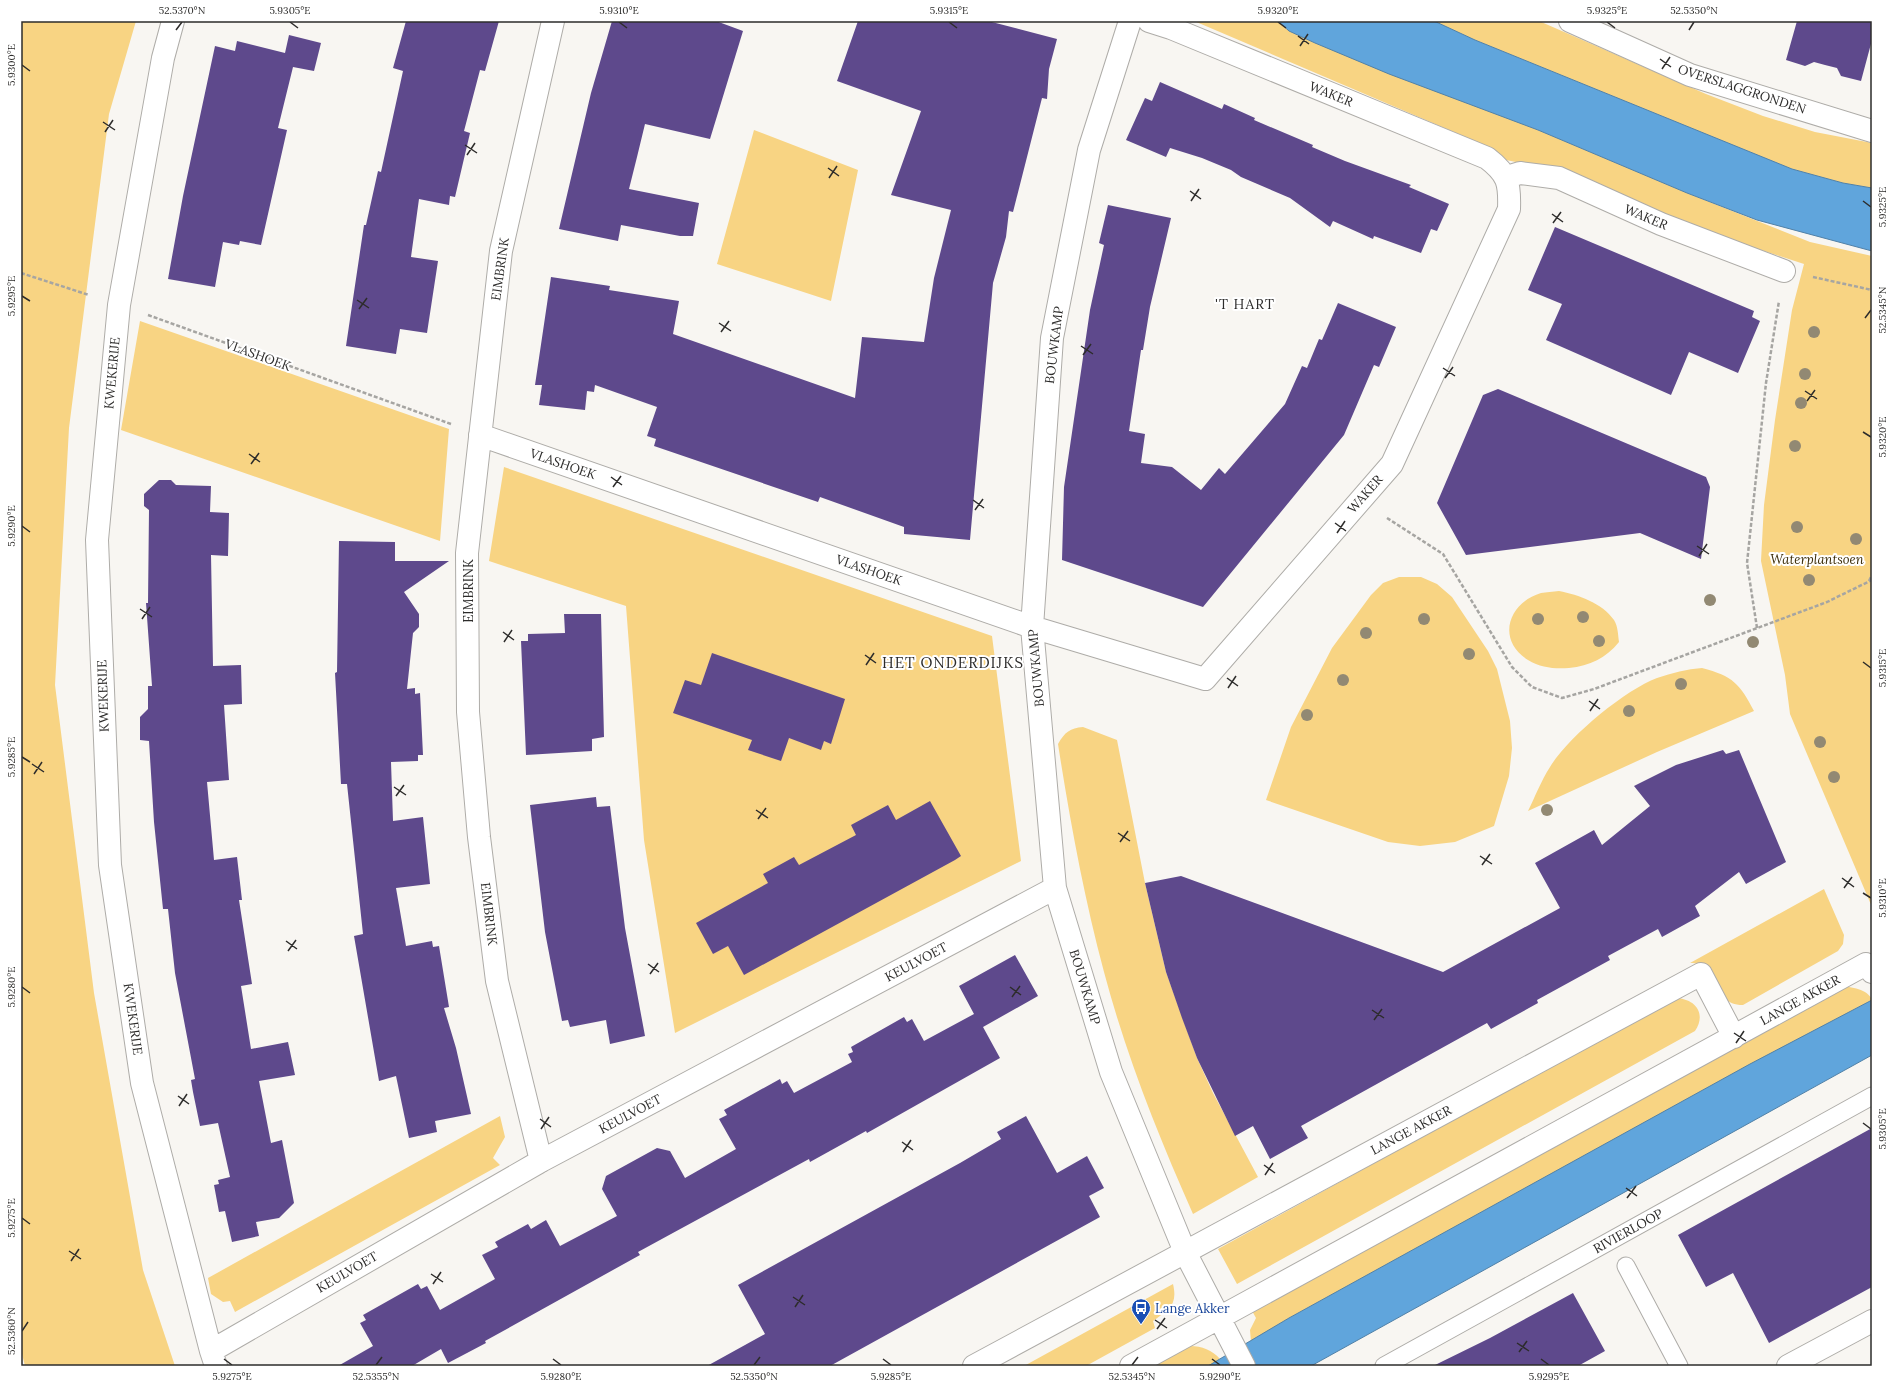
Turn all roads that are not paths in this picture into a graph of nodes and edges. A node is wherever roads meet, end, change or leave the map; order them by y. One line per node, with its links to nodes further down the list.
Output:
1 (173, 21): 21 (street, KWEKERIJE)
2 (553, 21): 9 (street, EIMBRINK)
3 (1130, 21): 10 (street, BOUWKAMP)
4 (1149, 21): 7 (street, WAKER)
5 (1570, 21): 6 (street, OVERSLAGGRONDEN)
6 (1872, 131)
7 (1507, 177): 8 (street, WAKER); 10 (street, WAKER)
8 (1784, 270)
9 (480, 435): 10 (street, VLASHOEK); 15 (street, EIMBRINK)
10 (1032, 627): 11 (street, BOUWKAMP)
11 (1055, 888): 15 (street, KEULVOET); 16 (street, BOUWKAMP)
12 (1869, 968): 13 (street, LANGE AKKER)
13 (1734, 1037): 16 (street, LANGE AKKER); 18 (street, LANGE AKKER)
14 (1872, 1096): 24 (lane, RIVIERLOOP)
15 (541, 1161): 21 (street, KEULVOET)
16 (1184, 1252): 18 (street, BOUWKAMP); 22 (street, LANGE AKKER)
17 (1626, 1266): 25 (lane)
18 (1220, 1318): 20 (street, BOUWKAMP); 23 (street, LANGE AKKER)
19 (1872, 1321): 26 (street)
20 (1239, 1357)
21 (213, 1358)
22 (974, 1366)
23 (1131, 1366)
24 (1384, 1366)
25 (1679, 1366)
26 (1788, 1366)

